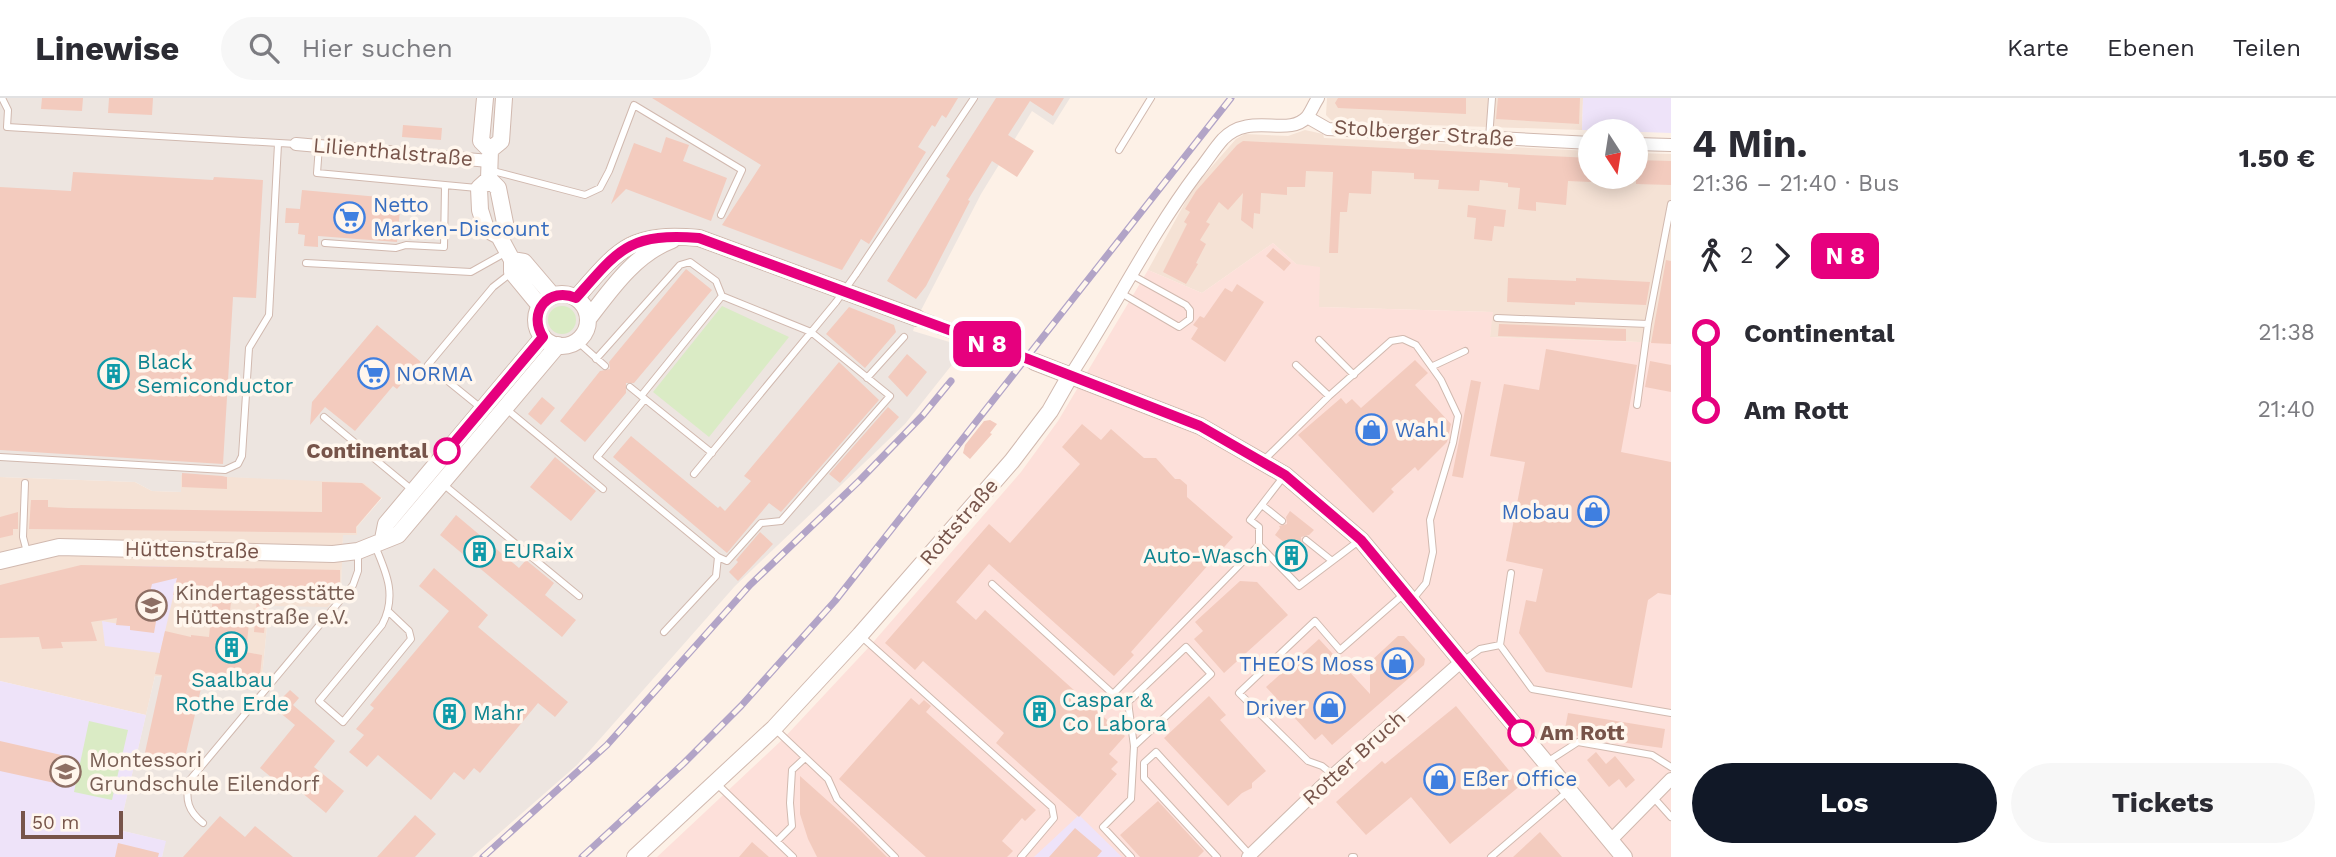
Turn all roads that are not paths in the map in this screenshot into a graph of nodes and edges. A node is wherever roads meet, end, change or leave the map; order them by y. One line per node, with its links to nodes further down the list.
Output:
1 (2, 98): 12 (lane)
2 (485, 98): 18 (street)
3 (504, 98): 18 (street)
4 (974, 98): 35 (lane, bridge)
5 (1151, 98): 17 (lane)
6 (1318, 98): 8 (street)
7 (1492, 98): 9 (lane)
8 (1307, 117): 9 (street, Stolberger Straße); 10 (street, Stolberger Straße)
9 (1489, 138): 11 (street, Stolberger Straße)
10 (1223, 139): 26 (street, Rottstraße)
11 (1578, 142)
12 (278, 144): 13 (lane); 57 (lane)
13 (296, 144): 16 (street, Lilienthalstraße)
14 (1648, 144): 15 (street)
15 (1671, 145)
16 (319, 146): 18 (street, Lilienthalstraße); 19 (lane)
17 (1119, 150)
18 (487, 170): 19 (lane); 21 (lane); 24 (street)
19 (444, 187): 23 (lane)
20 (1671, 204): 34 (lane)
21 (721, 215)
22 (681, 237): 29 (street); 31 (street); 32 (street)
23 (326, 243)
24 (510, 261): 25 (lane); 30 (street); 54 (lane)
25 (306, 262)
26 (1132, 275): 27 (street, Rottstraße); 27 (lane)
27 (1121, 293): 48 (street, Rottstraße)
28 (722, 296): 35 (lane); 42 (lane); 52 (lane)
29 (576, 298): 30 (street); 31 (street)
30 (546, 301): 36 (street)
31 (588, 318): 39 (street)
32 (917, 318)
33 (1497, 318): 34 (lane)
34 (1648, 324): 53 (lane)
35 (811, 332): 49 (lane); 56 (lane)
36 (543, 337): 40 (street); 54 (street, Hüttenstraße)
37 (904, 337): 49 (lane)
38 (1319, 340): 47 (lane)
39 (577, 341): 40 (street); 42 (lane)
40 (558, 345): 54 (street, Hüttenstraße)
41 (1465, 351): 46 (lane)
42 (596, 359): 45 (lane)
43 (1035, 362): 48 (street)
44 (1296, 365): 51 (lane)
45 (605, 366)
46 (1433, 366): 47 (lane); 79 (lane)
47 (1354, 375): 51 (lane)
48 (1070, 376): 58 (street); 82 (street, Rottstraße)
49 (867, 378): 73 (lane)
50 (630, 387): 52 (lane)
51 (1329, 396): 58 (lane)
52 (643, 398): 56 (lane); 73 (lane)
53 (1637, 405)
54 (494, 412): 62 (street, Hüttenstraße); 63 (lane); 64 (street, Hüttenstraße)
55 (324, 417): 64 (lane)
56 (712, 453): 59 (lane)
57 (0, 457)
58 (1263, 461): 60 (street)
59 (694, 474)
60 (1285, 475): 65 (lane); 68 (street)
61 (25, 483): 72 (lane)
62 (442, 483): 69 (street, Hüttenstraße); 78 (lane)
63 (603, 489)
64 (414, 491): 69 (street, Hüttenstraße)
65 (1262, 505): 66 (lane); 70 (lane)
66 (1282, 521)
67 (1306, 540): 74 (lane)
68 (1361, 540): 74 (lane); 79 (street)
69 (379, 542): 71 (street, Hüttenstraße); 80 (lane)
70 (1259, 545): 74 (lane); 77 (lane)
71 (358, 551): 72 (street, Hüttenstraße); 97 (lane)
72 (27, 554): 75 (street, Hüttenstraße)
73 (718, 557): 81 (lane)
74 (1331, 560)
75 (0, 561)
76 (1511, 573): 83 (lane)
77 (992, 584)
78 (579, 596)
79 (1408, 596): 84 (street); 91 (lane)
80 (389, 612): 80 (lane)
81 (664, 632)
82 (860, 635): 86 (street, Rottstraße); 105 (lane)
83 (1500, 645): 84 (lane); 85 (lane)
84 (1462, 661): 89 (street); 91 (street, Rotter Bruch)
85 (1671, 713)
86 (774, 728): 88 (lane); 93 (street, Rottstraße)
87 (1134, 746): 87 (lane); 106 (lane)
88 (805, 758): 98 (lane); 104 (lane)
89 (1545, 763): 90 (lane); 94 (street)
90 (1671, 767)
91 (1333, 775): 101 (street, Rotter Bruch)
92 (1671, 779): 95 (street)
93 (716, 783): 98 (lane); 102 (street, Rottstraße)
94 (1568, 791): 99 (street); 107 (lane)
95 (1654, 798): 96 (lane); 99 (street)
96 (1671, 817)
97 (203, 823)
98 (777, 841): 103 (lane)
99 (1610, 841): 108 (street)
100 (1212, 855): 101 (lane)
101 (1249, 856)
102 (635, 857)
103 (793, 857)
104 (895, 857)
105 (1021, 857)
106 (1130, 857)
107 (1492, 857)
108 (1624, 857)

